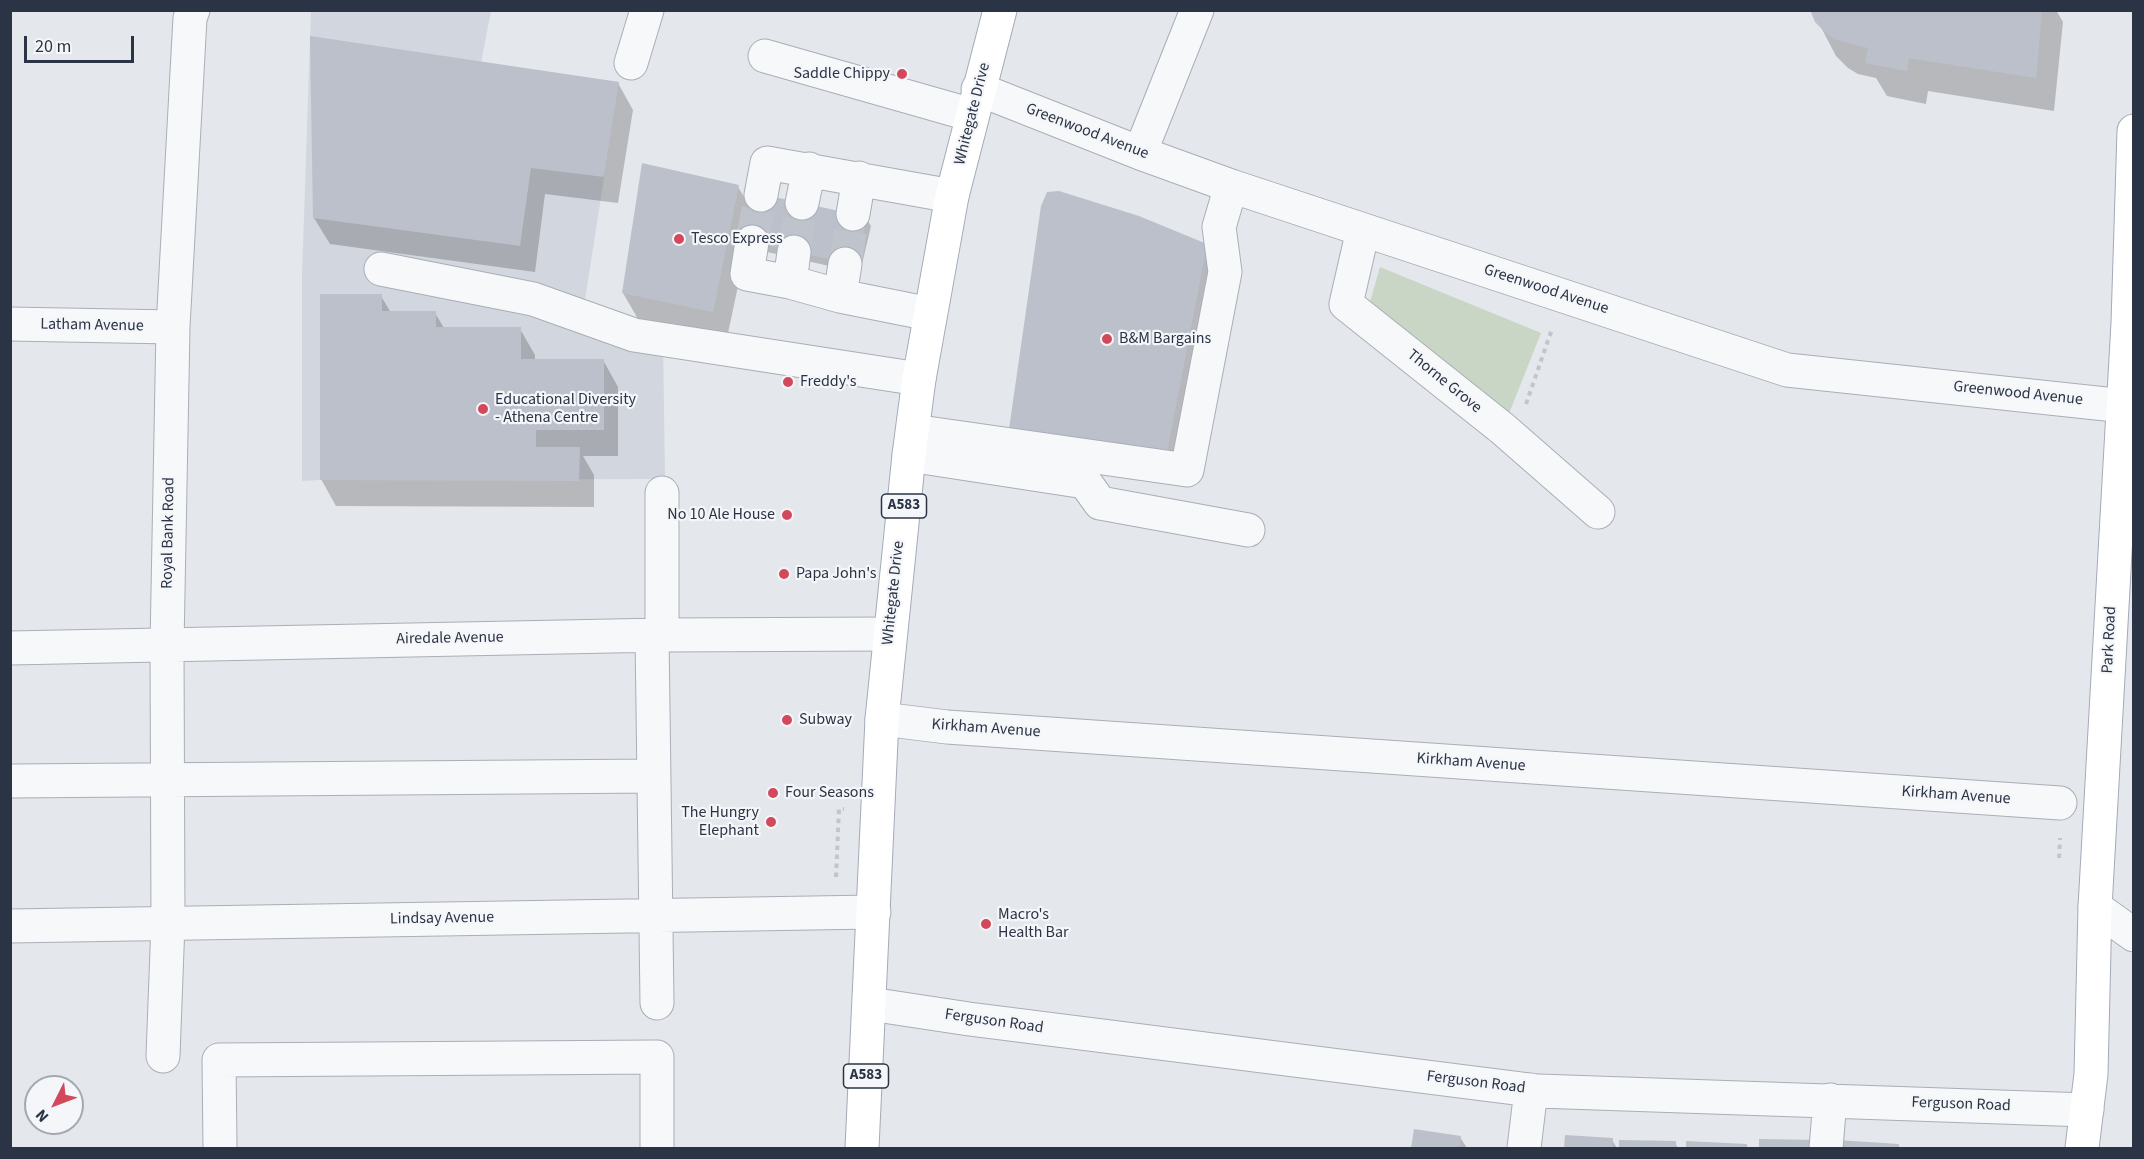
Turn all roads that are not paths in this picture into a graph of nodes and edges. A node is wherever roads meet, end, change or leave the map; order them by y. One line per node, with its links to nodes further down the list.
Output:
1 (193, 10): 22 (street, Royal Bank Road)
2 (647, 10): 6 (street)
3 (1197, 10): 9 (street)
4 (996, 12): 7 (main road, Whitegate Drive / A583)
5 (765, 56): 7 (street, Greenwood Avenue)
6 (631, 63)
7 (975, 102): 9 (street, Greenwood Avenue); 14 (main road, Whitegate Drive / A583)
8 (2133, 131): 24 (main road, Park Road)
9 (1140, 153): 12 (street, Greenwood Avenue)
10 (809, 169): 11 (street); 13 (street); 15 (street)
11 (859, 178): 14 (street); 16 (street)
12 (1231, 186): 17 (street, Greenwood Avenue); 25 (street)
13 (761, 195)
14 (952, 196): 20 (main road, Whitegate Drive / A583)
15 (802, 204)
16 (853, 214)
17 (1363, 230): 24 (street, Greenwood Avenue); 27 (street, Thorne Grove)
18 (752, 242): 20 (street)
19 (381, 269): 23 (street)
20 (930, 315): 23 (main road, Whitegate Drive / A583)
21 (10, 324): 22 (street, Latham Avenue)
22 (173, 327): 31 (street, Royal Bank Road)
23 (919, 379): 25 (main road, Whitegate Drive / A583)
24 (2128, 406): 38 (main road, Park Road)
25 (911, 443): 28 (street); 29 (main road, Whitegate Drive / A583)
26 (662, 493): 30 (street)
27 (1598, 512)
28 (1248, 530)
29 (890, 634): 30 (street, Airedale Avenue); 33 (main road, Whitegate Drive / A583)
30 (657, 635): 31 (street, Airedale Avenue); 34 (street)
31 (167, 645): 32 (street, Airedale Avenue); 35 (street, Royal Bank Road)
32 (10, 648)
33 (882, 720): 37 (street, Kirkham Avenue); 39 (main road, Whitegate Drive / A583)
34 (653, 776): 35 (street); 40 (street)
35 (167, 780): 36 (street); 41 (street, Royal Bank Road)
36 (10, 781)
37 (2060, 803)
38 (2095, 907): 43 (street); 49 (main road, Park Road)
39 (874, 912): 40 (street, Lindsay Avenue); 45 (main road, Whitegate Drive / A583)
40 (655, 915): 41 (street, Lindsay Avenue); 44 (street)
41 (168, 923): 42 (street, Lindsay Avenue); 46 (street, Royal Bank Road)
42 (10, 926)
43 (2133, 935)
44 (657, 1003)
45 (870, 1005): 47 (street, Ferguson Road); 52 (main road, Whitegate Drive / A583)
46 (163, 1056)
47 (1532, 1090): 48 (street, Ferguson Road); 53 (street)
48 (1830, 1100): 49 (street, Ferguson Road); 54 (street)
49 (2087, 1110): 55 (main road, Park Road)
50 (220, 1149): 51 (street)
51 (657, 1149)
52 (862, 1149)
53 (1524, 1149)
54 (1826, 1149)
55 (2082, 1149)

